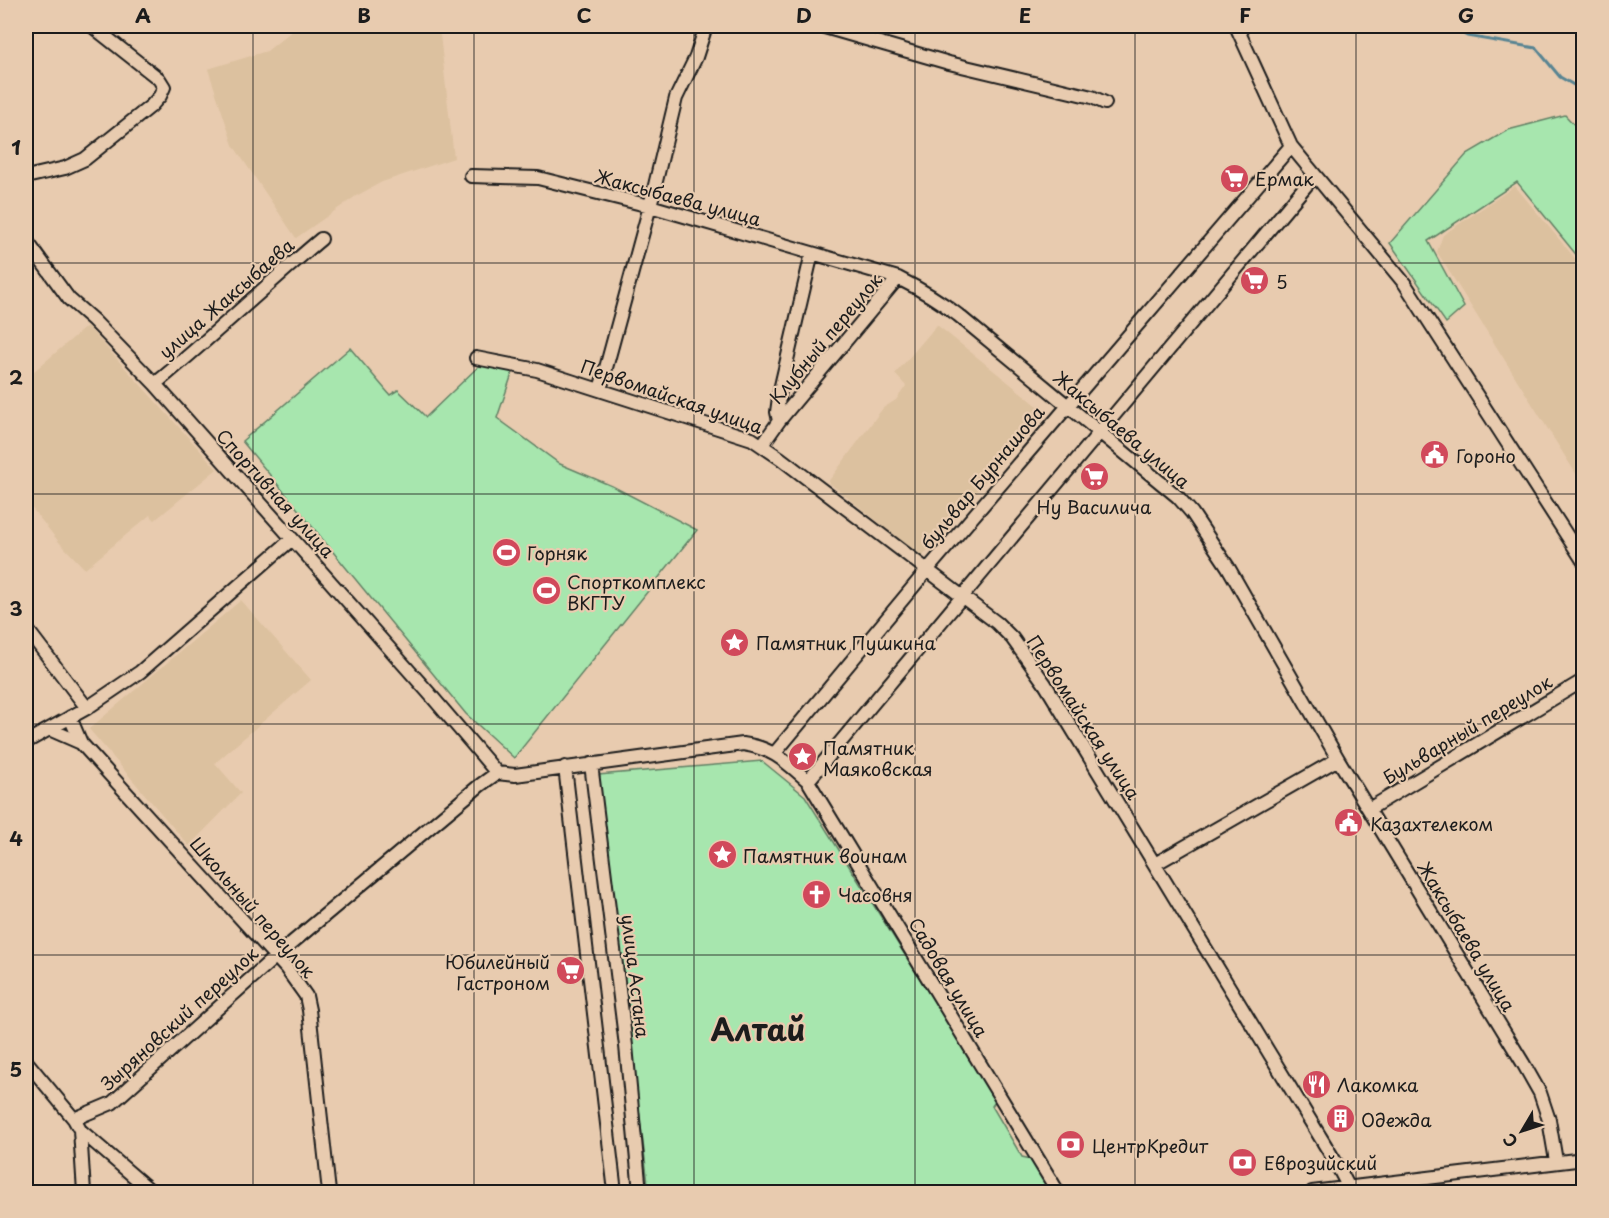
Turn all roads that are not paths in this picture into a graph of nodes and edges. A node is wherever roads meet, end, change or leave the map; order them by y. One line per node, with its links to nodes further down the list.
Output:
1 (92, 26): 9 (street)
2 (706, 26): 10 (street)
3 (820, 26): 5 (street)
4 (1236, 26): 6 (street)
5 (1105, 103)
6 (1291, 147): 8 (street); 18 (street, бульвар Бурнашова)
7 (471, 176): 10 (street, Жаксыбаева улица)
8 (1314, 176): 20 (street); 23 (street)
9 (28, 178)
10 (650, 206): 13 (street, Жаксыбаева улица); 17 (street)
11 (321, 239): 16 (street, улица Жаксыбаева)
12 (26, 240): 16 (street, Спортивная улица)
13 (812, 253): 14 (street, Жаксыбаева улица); 19 (street, Клубный переулок)
14 (898, 278): 18 (street, Жаксыбаева улица); 19 (street, Клубный переулок)
15 (476, 358): 17 (street, Первомайская улица)
16 (154, 384): 22 (street, Спортивная улица)
17 (600, 390): 21 (street, Первомайская улица)
18 (1067, 405): 20 (street, Жаксыбаева улица); 24 (street, бульвар Бурнашова)
19 (779, 421): 21 (street, Клубный переулок)
20 (1099, 431): 25 (street); 34 (street, Жаксыбаева улица)
21 (762, 445): 24 (street, Первомайская улица)
22 (292, 539): 28 (street); 37 (street, Спортивная улица)
23 (1584, 562)
24 (928, 569): 25 (street, Первомайская улица); 33 (street, бульвар Бурнашова)
25 (963, 597): 38 (street); 40 (street, Первомайская улица)
26 (26, 628): 28 (street)
27 (1584, 680): 39 (street, Бульварный переулок)
28 (87, 708): 29 (street)
29 (70, 717): 30 (street); 32 (street, Школьный переулок)
30 (49, 729): 31 (street); 32 (street)
31 (26, 742)
32 (81, 743): 41 (street, Школьный переулок)
33 (776, 753): 35 (street); 38 (street, Садовая улица)
34 (1338, 759): 39 (street, Жаксыбаева улица); 40 (street)
35 (591, 764): 36 (street); 52 (street, улица Астана)
36 (565, 767): 37 (street); 51 (street)
37 (497, 773): 41 (street, Зыряновский переулок)
38 (808, 781): 53 (street, Садовая улица)
39 (1369, 809): 45 (street, Жаксыбаева улица)
40 (1155, 864): 47 (street, Первомайская улица)
41 (275, 957): 43 (street, Зыряновский переулок); 50 (street, Школьный переулок)
42 (26, 1061): 43 (street)
43 (77, 1125): 48 (street); 49 (street)
44 (1584, 1159): 45 (street)
45 (1556, 1161): 46 (street)
46 (1403, 1187): 47 (street)
47 (1349, 1188): 54 (street)
48 (84, 1192)
49 (152, 1192)
50 (329, 1192)
51 (615, 1192)
52 (640, 1192)
53 (1058, 1192)
54 (1312, 1192)

